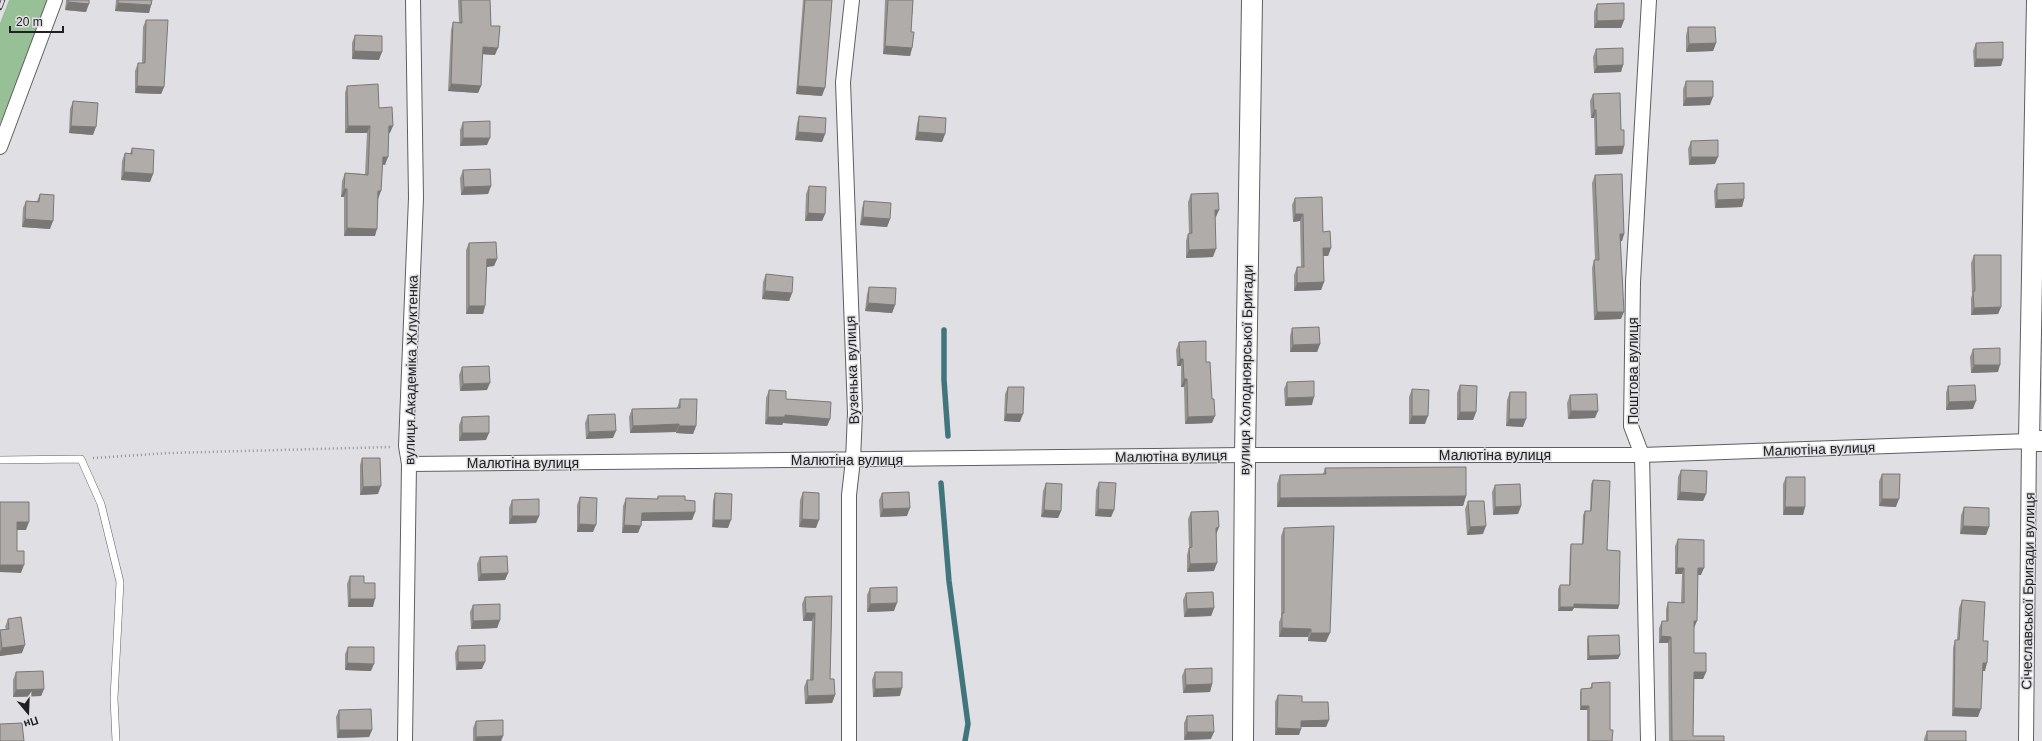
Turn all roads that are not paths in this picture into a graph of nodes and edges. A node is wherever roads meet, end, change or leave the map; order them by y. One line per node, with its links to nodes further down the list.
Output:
1 (55, 0): 7 (street)
2 (413, 0): 13 (street, вулиця Академіка Жлуктенка)
3 (852, 0): 12 (street, Вузенька вулиця)
4 (1252, 0): 9 (street, вулиця Холодноярської Бригади)
5 (1649, 0): 10 (street, Поштова вулиця)
6 (2037, 0): 8 (street)
7 (0, 148)
8 (2036, 441): 10 (street, Малютіна вулиця); 19 (street, Січеславської Бригади вулиця)
9 (1245, 455): 10 (street, Малютіна вулиця); 12 (street, Малютіна вулиця); 17 (street, вулиця Холодноярської Бригади)
10 (1642, 455): 18 (street, Поштова вулиця)
11 (0, 460): 14 (lane)
12 (853, 460): 13 (street, Малютіна вулиця); 16 (street, Вузенька вулиця)
13 (409, 464): 15 (street, вулиця Академіка Жлуктенка)
14 (116, 741)
15 (405, 741)
16 (849, 741)
17 (1243, 741)
18 (1648, 741)
19 (2026, 741)

